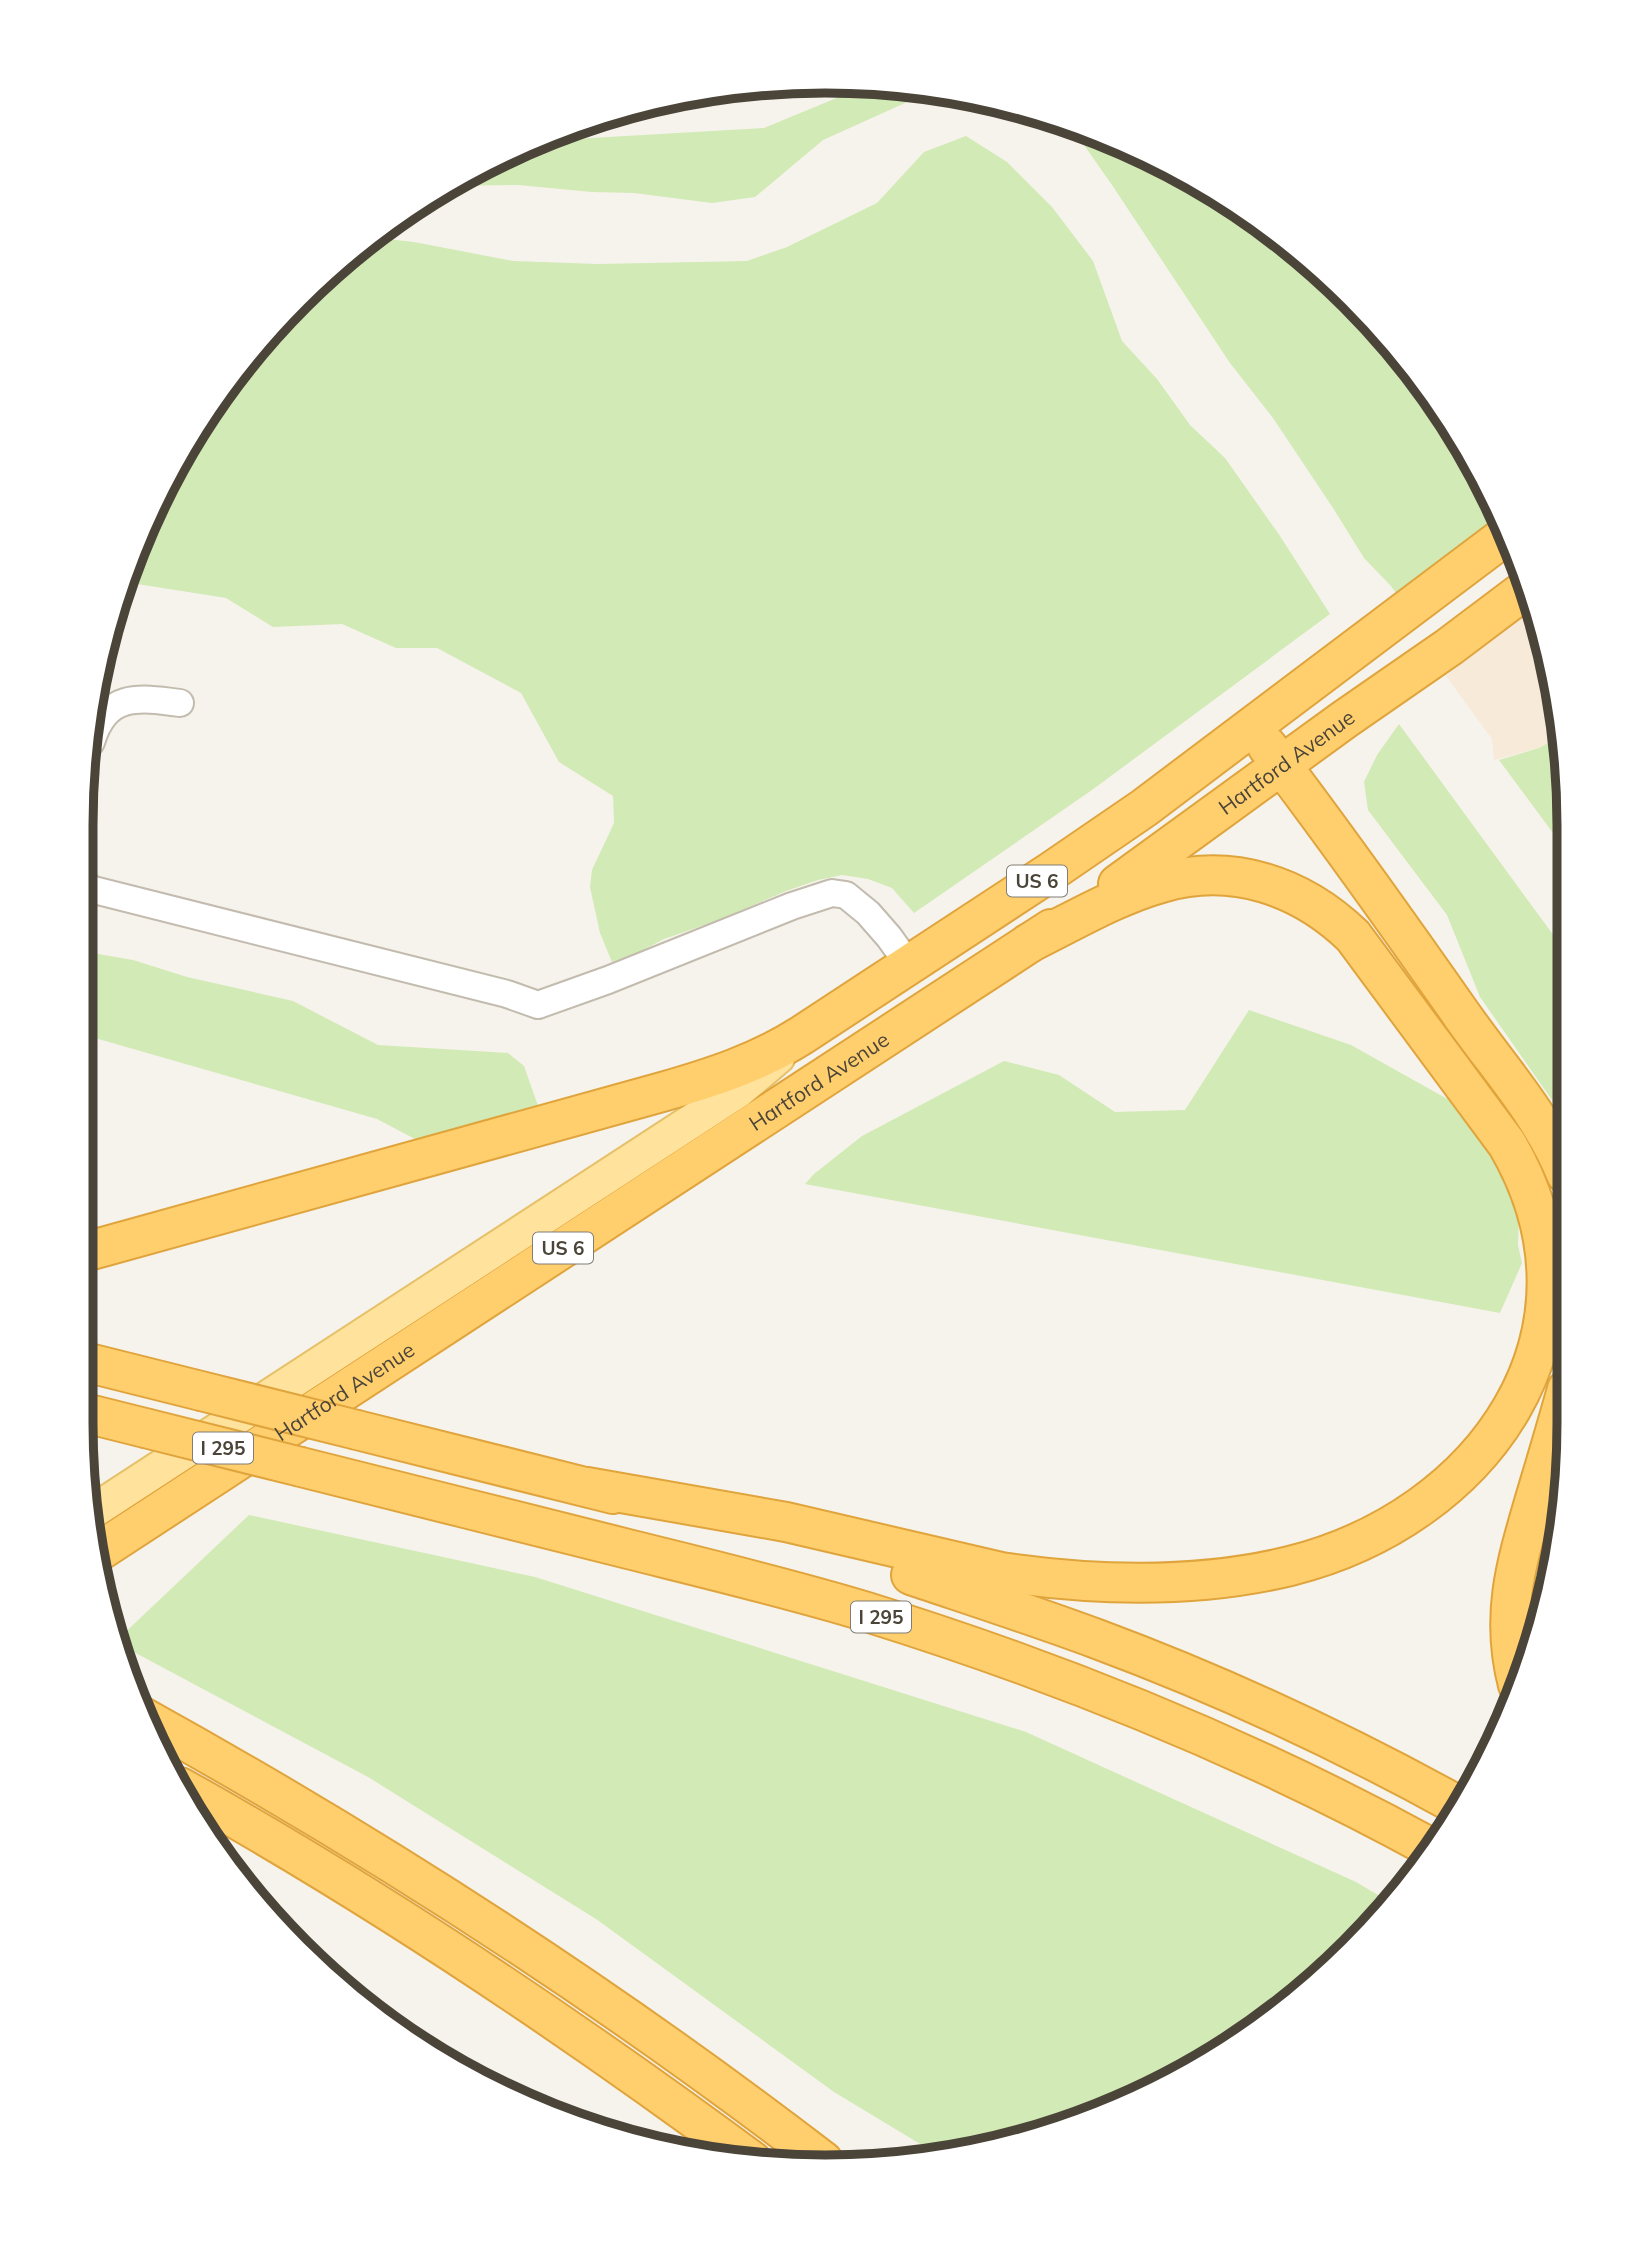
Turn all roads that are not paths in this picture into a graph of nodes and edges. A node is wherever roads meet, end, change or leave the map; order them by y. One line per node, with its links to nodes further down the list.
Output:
1 (1500, 540): 5 (highway, Hartford Avenue / US 6)
2 (1519, 594): 6 (highway, Hartford Avenue / US 6)
3 (180, 703): 4 (lane)
4 (100, 723)
5 (1253, 727): 6 (highway); 9 (highway, Hartford Avenue / US 6)
6 (1282, 766): 8 (highway, Hartford Avenue / US 6); 11 (highway)
7 (93, 890): 9 (lane)
8 (1029, 943): 16 (highway); 18 (highway, Hartford Avenue / US 6)
9 (909, 965): 10 (highway, Hartford Avenue / US 6)
10 (815, 1027): 12 (highway, US 6); 17 (main road, Hartford Avenue)
11 (1557, 1155)
12 (93, 1249)
13 (93, 1364): 16 (highway, bridge)
14 (93, 1415): 23 (highway, I 295, bridge)
15 (1557, 1423): 19 (highway)
16 (587, 1488): 22 (highway)
17 (98, 1508)
18 (104, 1548)
19 (1515, 1668)
20 (158, 1726): 25 (highway)
21 (195, 1796): 24 (highway)
22 (1451, 1802)
23 (1424, 1844)
24 (737, 2150)
25 (815, 2155)

